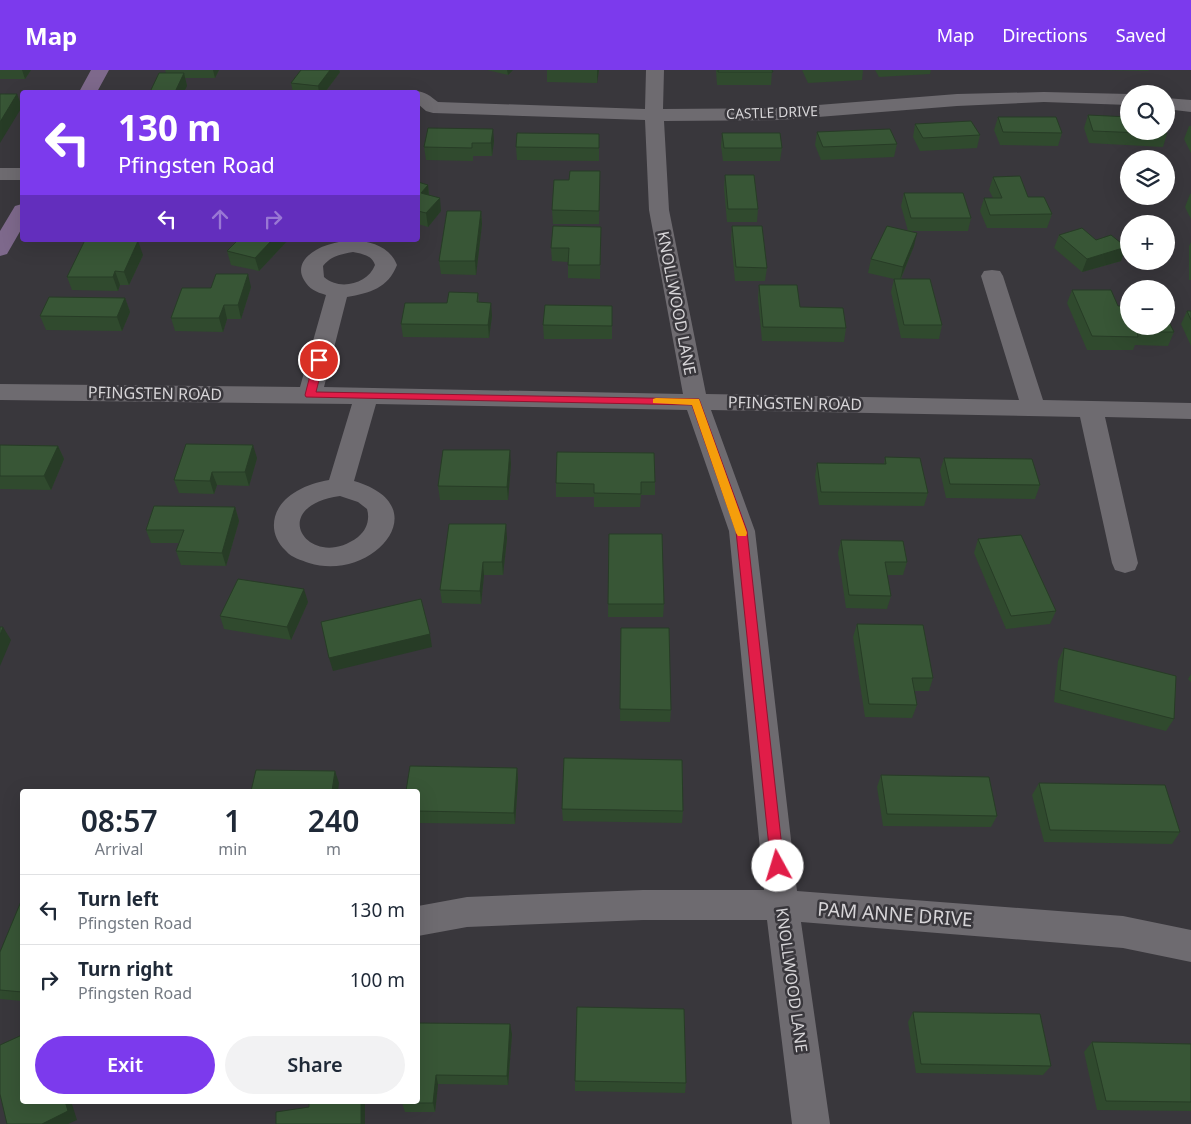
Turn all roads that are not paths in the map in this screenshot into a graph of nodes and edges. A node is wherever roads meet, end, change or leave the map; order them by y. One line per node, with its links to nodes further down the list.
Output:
1 (100, 70): 3 (main road)
2 (655, 70): 8 (street, KNOLLWOOD LANE)
3 (89, 90)
4 (420, 98): 8 (street, CASTLE DRIVE)
5 (1120, 100): 8 (street, CASTLE DRIVE)
6 (1175, 104): 7 (street)
7 (1191, 106)
8 (654, 116): 18 (street, KNOLLWOOD LANE)
9 (0, 174): 10 (street)
10 (20, 174)
11 (20, 214): 12 (main road)
12 (0, 250)
13 (992, 276): 19 (street)
14 (338, 291): 16 (street)
15 (0, 392): 16 (street, PFINGSTEN ROAD)
16 (310, 395): 17 (street, PFINGSTEN ROAD)
17 (366, 396): 18 (street, PFINGSTEN ROAD); 22 (street)
18 (696, 402): 19 (street, PFINGSTEN ROAD); 24 (street, KNOLLWOOD LANE)
19 (1033, 407): 20 (street, PFINGSTEN ROAD)
20 (1091, 410): 21 (street, PFINGSTEN ROAD); 23 (street)
21 (1191, 411)
22 (340, 487)
23 (1125, 563)
24 (782, 905): 25 (street, PAM ANNE DRIVE); 26 (street, PAM ANNE DRIVE); 27 (street, KNOLLWOOD LANE)
25 (420, 921)
26 (1191, 946)
27 (811, 1124)

